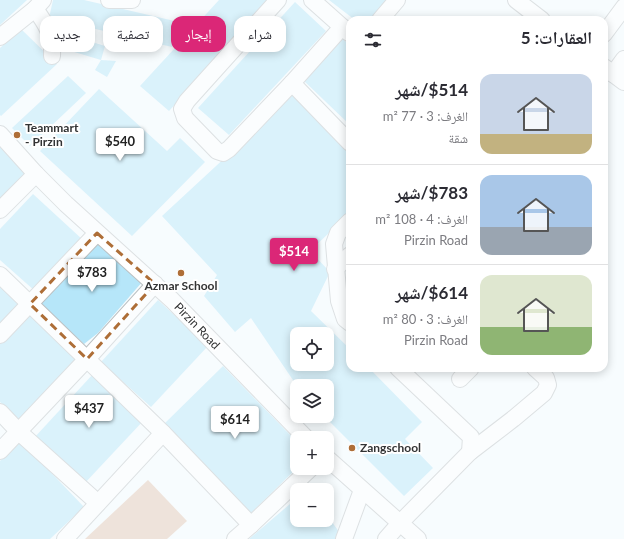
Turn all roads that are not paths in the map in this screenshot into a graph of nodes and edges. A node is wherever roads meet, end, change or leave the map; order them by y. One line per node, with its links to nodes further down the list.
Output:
1 (109, 0): 2 (street)
2 (132, 0)
3 (278, 0): 17 (street)
4 (312, 0): 12 (street)
5 (397, 0): 9 (street)
6 (516, 0): 10 (street)
7 (39, 4): 13 (street); 14 (street)
8 (624, 7): 11 (street)
9 (383, 16)
10 (537, 16)
11 (608, 29)
12 (346, 30): 17 (street)
13 (0, 37)
14 (52, 56)
15 (624, 59): 16 (street)
16 (614, 74)
17 (292, 83): 19 (street)
18 (0, 134): 20 (street, Pirzin Road)
19 (346, 139)
20 (36, 174): 21 (street); 23 (street, Pirzin Road)
21 (0, 210)
22 (346, 225): 25 (street)
23 (97, 233): 27 (street, Pirzin Road); 28 (street)
24 (346, 259): 25 (street)
25 (336, 269): 29 (street)
26 (0, 275): 28 (street)
27 (154, 284): 31 (street); 37 (street, Pirzin Road)
28 (30, 304): 30 (street); 31 (street)
29 (346, 320)
30 (0, 335)
31 (88, 359): 38 (street); 39 (street)
32 (402, 372): 41 (street)
33 (467, 372): 35 (street)
34 (539, 372): 41 (street)
35 (460, 379)
36 (0, 412): 38 (street)
37 (299, 431)
38 (19, 432): 40 (street); 45 (street)
39 (163, 433): 45 (street); 47 (street)
40 (0, 451)
41 (470, 452): 46 (street)
42 (334, 464): 44 (street)
43 (304, 475): 47 (street)
44 (362, 490): 46 (street); 50 (street)
45 (98, 504): 48 (street)
46 (400, 522): 51 (street); 52 (street)
47 (251, 525): 49 (street)
48 (65, 539)
49 (235, 539)
50 (344, 539)
51 (386, 539)
52 (418, 539)

